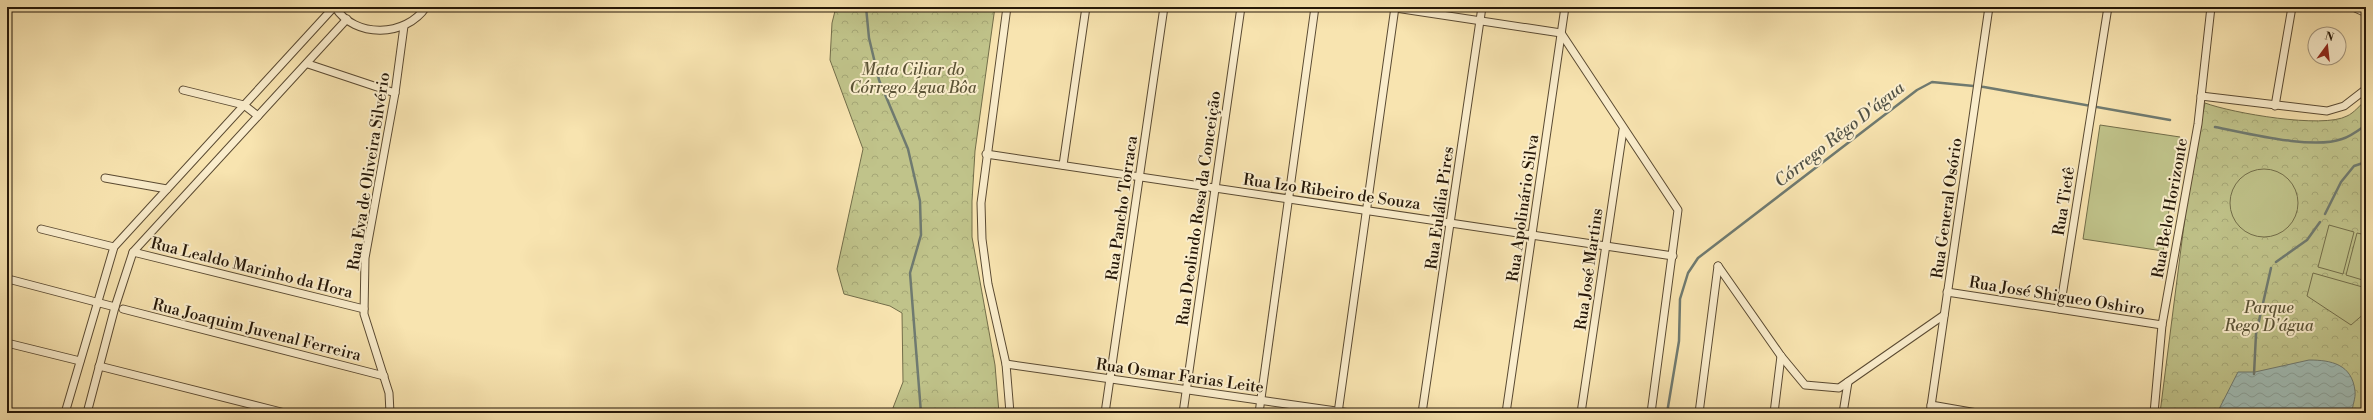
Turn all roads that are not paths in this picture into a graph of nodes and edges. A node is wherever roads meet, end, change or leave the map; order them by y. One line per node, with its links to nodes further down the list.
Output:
1 (335, 7): 17 (street); 26 (street)
2 (426, 7): 19 (street)
3 (1007, 7): 30 (street)
4 (1086, 7): 31 (street)
5 (1164, 7): 32 (street, Rua Pancho Torraca)
6 (1241, 7): 34 (street, Rua Deolindo Rosa da Conceição)
7 (1315, 7): 36 (street)
8 (1393, 7): 18 (street); 37 (street)
9 (1482, 7): 18 (street, Rua Eulália Pires)
10 (1565, 7): 20 (street, Rua Apolinário Silva)
11 (1989, 7): 46 (street, Rua General Osório)
12 (2108, 7): 51 (street, Rua Tietê)
13 (2211, 7): 25 (street, Rua Belo Horizonte)
14 (2292, 7): 27 (street)
15 (2353, 7): 16 (street)
16 (2366, 13)
17 (347, 19): 19 (street); 21 (street)
18 (1480, 21): 20 (street); 38 (street, Rua Eulália Pires)
19 (404, 26): 24 (street, Rua Eva de Oliveira Silvério)
20 (1561, 33): 29 (street); 40 (street, Rua Apolinário Silva)
21 (308, 64): 24 (street); 28 (street)
22 (2366, 89): 27 (street)
23 (183, 90): 26 (street)
24 (395, 93): 50 (street, Rua Eva de Oliveira Silvério)
25 (2201, 96): 27 (street); 53 (street, Rua Belo Horizonte)
26 (244, 105): 28 (street); 35 (street)
27 (2276, 106)
28 (258, 116): 43 (street)
29 (1623, 130): 41 (street, Rua José Martins); 44 (street)
30 (986, 154): 31 (street, Rua Izo Ribeiro de Souza); 57 (street)
31 (1063, 165): 32 (street, Rua Izo Ribeiro de Souza)
32 (1140, 177): 34 (street, Rua Izo Ribeiro de Souza); 60 (street, Rua Pancho Torraca)
33 (105, 178): 35 (street)
34 (1215, 188): 36 (street, Rua Izo Ribeiro de Souza); 62 (street, Rua Deolindo Rosa da Conceição)
35 (167, 189): 42 (street)
36 (1288, 199): 37 (street, Rua Izo Ribeiro de Souza); 63 (street)
37 (1367, 210): 38 (street, Rua Izo Ribeiro de Souza); 65 (street)
38 (1451, 223): 40 (street, Rua Izo Ribeiro de Souza); 75 (street, Rua Eulália Pires)
39 (41, 229): 42 (street)
40 (1532, 235): 41 (street, Rua Izo Ribeiro de Souza); 76 (street, Rua Apolinário Silva)
41 (1606, 246): 44 (street, Rua Izo Ribeiro de Souza); 77 (street, Rua José Martins)
42 (114, 247): 47 (street)
43 (133, 252): 48 (street); 50 (street, Rua Lealdo Marinho da Hora)
44 (1673, 256): 78 (street)
45 (12, 280): 47 (street)
46 (1947, 292): 51 (street, Rua José Shigueo Oshiro); 52 (street, Rua General Osório)
47 (98, 302): 48 (street); 56 (street)
48 (115, 307): 58 (street)
49 (123, 309): 59 (street, Rua Joaquim Juvenal Ferreira)
50 (364, 309): 59 (street, Rua Eva de Oliveira Silvério)
51 (2060, 309): 53 (street, Rua José Shigueo Oshiro)
52 (1944, 315): 61 (street); 64 (street, Rua General Osório)
53 (2162, 325): 84 (street, Rua Belo Horizonte)
54 (7, 343): 56 (street)
55 (1781, 356): 61 (street); 79 (street); 80 (street)
56 (80, 361): 66 (street)
57 (1006, 364): 60 (street, Rua Osmar Farias Leite); 70 (street)
58 (99, 366): 67 (street); 68 (street)
59 (384, 376): 69 (street, Rua Eva de Oliveira Silvério)
60 (1111, 379): 62 (street, Rua Osmar Farias Leite); 71 (street, Rua Pancho Torraca)
61 (1848, 382): 81 (street)
62 (1187, 390): 63 (street, Rua Osmar Farias Leite); 72 (street, Rua Deolindo Rosa da Conceição)
63 (1260, 400): 65 (street, Rua Osmar Farias Leite); 73 (street)
64 (1931, 405): 82 (street, Rua General Osório); 83 (street)
65 (1338, 412): 74 (street, Rua Osmar Farias Leite)
66 (65, 413)
67 (87, 413)
68 (285, 413)
69 (390, 413)
70 (1010, 413)
71 (1106, 413)
72 (1183, 413)
73 (1258, 413)
74 (1350, 413)
75 (1422, 413)
76 (1506, 413)
77 (1581, 413)
78 (1651, 413)
79 (1699, 413)
80 (1774, 413)
81 (1843, 413)
82 (1930, 413)
83 (1977, 413)
84 (2154, 413)

